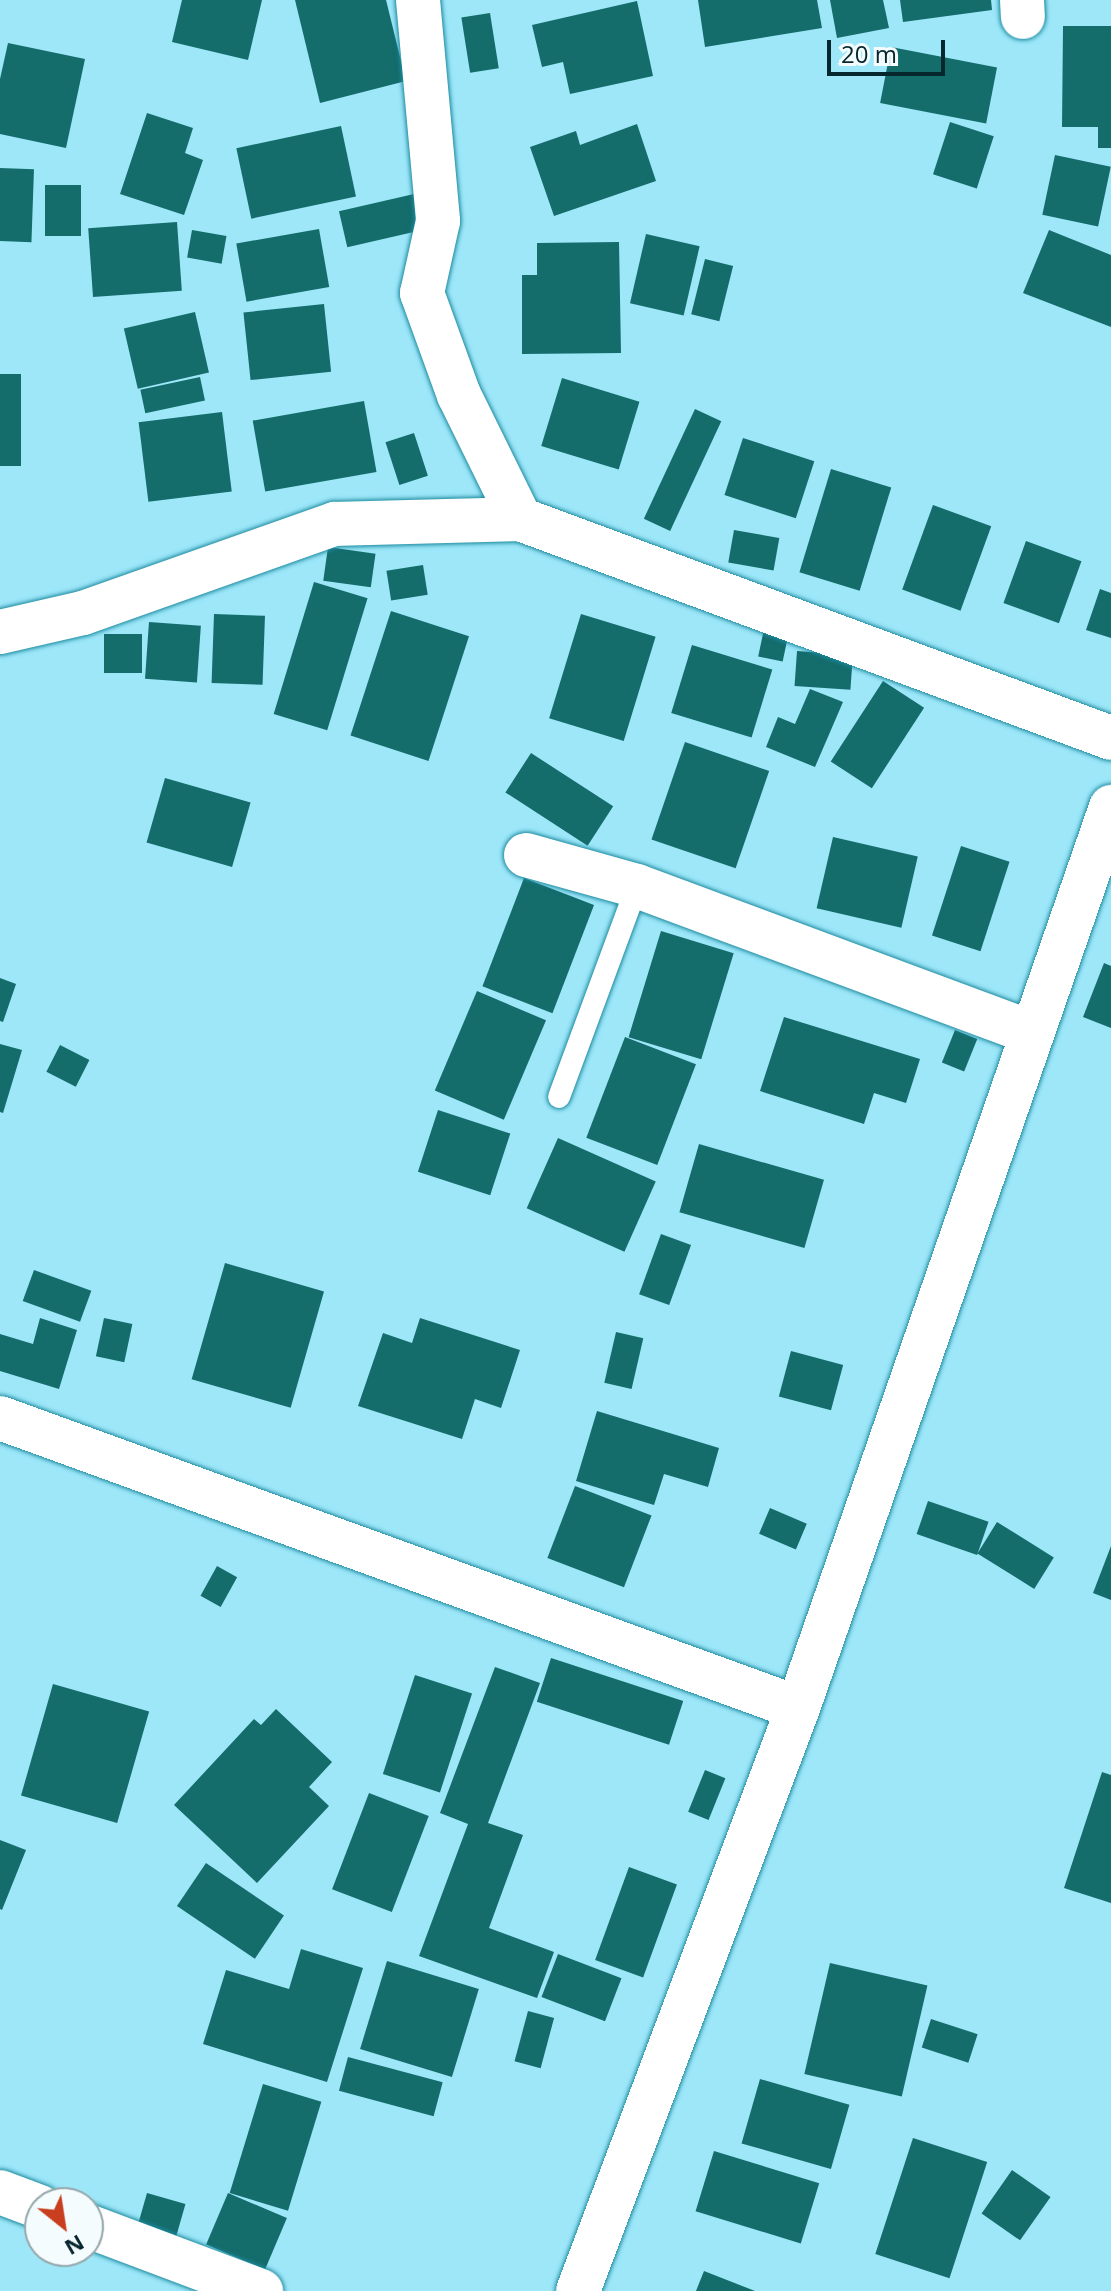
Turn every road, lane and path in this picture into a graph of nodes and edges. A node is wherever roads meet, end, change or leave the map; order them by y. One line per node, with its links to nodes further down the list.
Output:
1 (418, 0): 2 (street)
2 (520, 519): 3 (street); 4 (street)
3 (0, 632)
4 (1111, 738)
5 (1111, 807): 8 (street)
6 (526, 855): 7 (street)
7 (637, 886): 8 (street); 9 (lane)
8 (1032, 1033): 11 (street)
9 (559, 1097)
10 (0, 1418): 11 (street)
11 (798, 1708): 16 (street)
12 (0, 2192): 13 (street)
13 (24, 2201)
14 (104, 2232): 15 (street)
15 (261, 2291)
16 (578, 2291)

